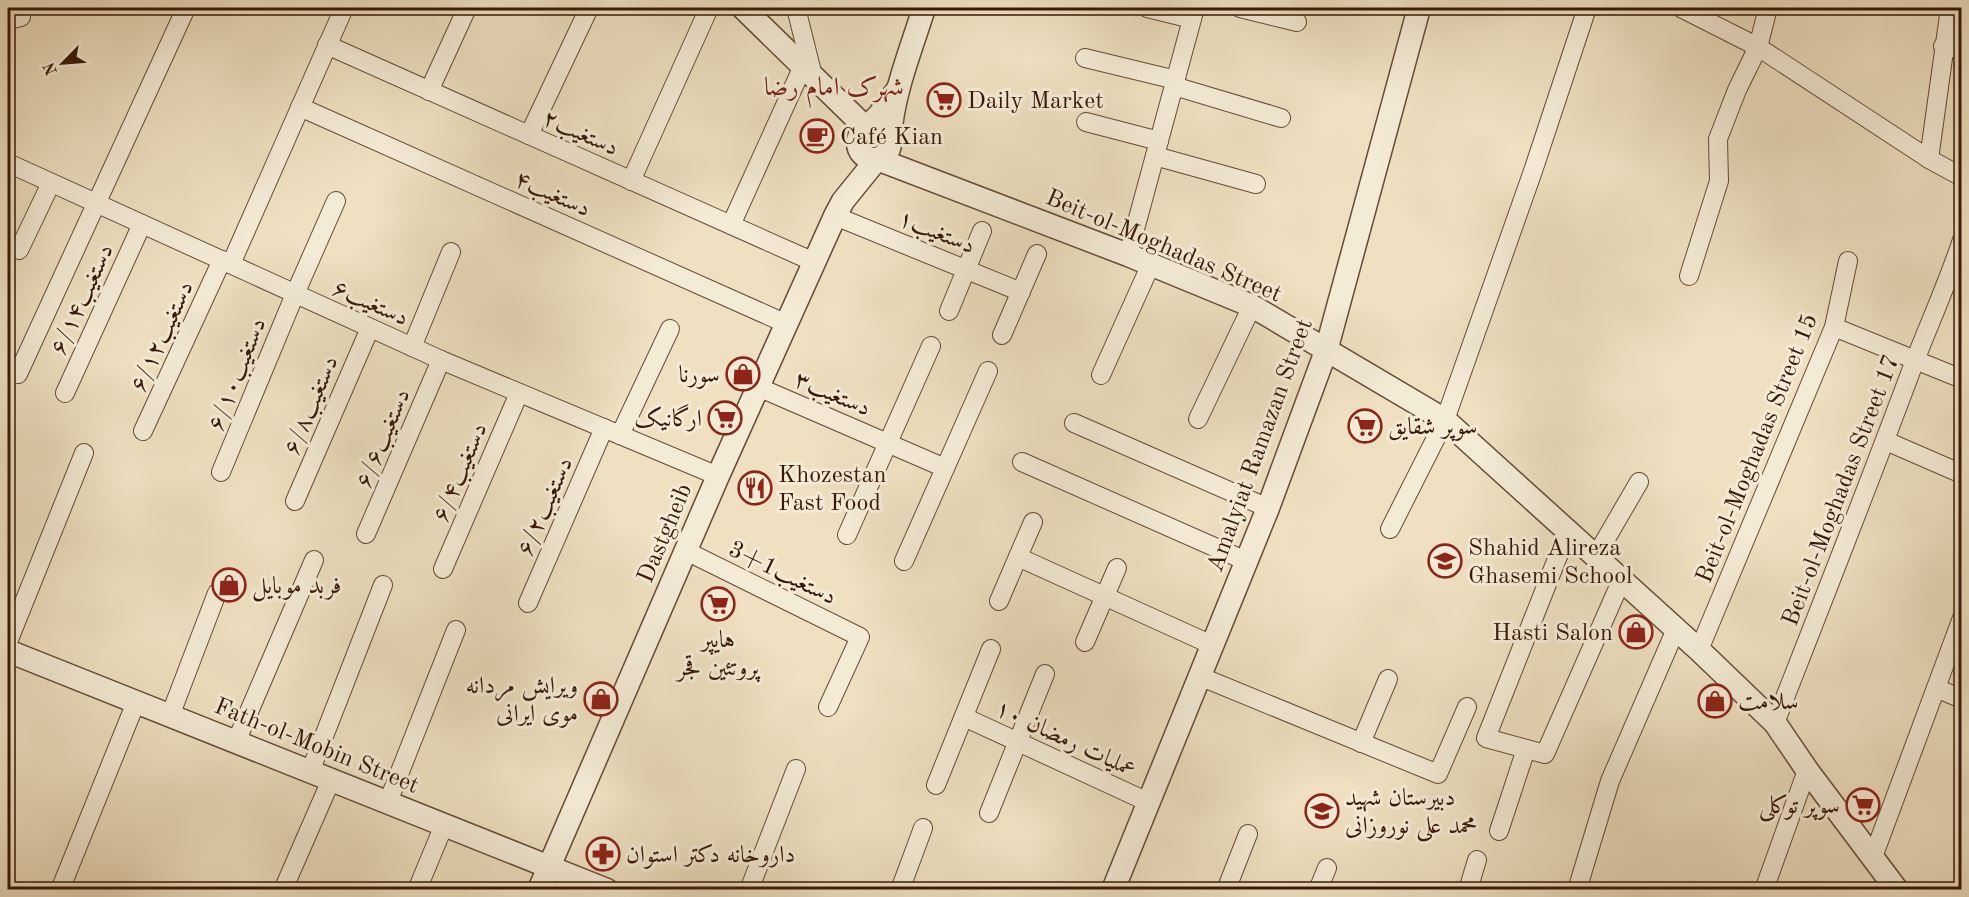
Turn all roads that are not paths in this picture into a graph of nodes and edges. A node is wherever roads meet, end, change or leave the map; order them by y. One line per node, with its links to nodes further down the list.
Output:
1 (186, 8): 39 (street)
2 (344, 8): 18 (street, دستغیب۶/۱۲)
3 (467, 8): 25 (street)
4 (589, 8): 29 (street)
5 (709, 8): 35 (street)
6 (743, 8): 23 (street)
7 (796, 8): 23 (street)
8 (924, 8): 30 (street, Dastgheib)
9 (1147, 8): 16 (street)
10 (1240, 8): 17 (street)
11 (1419, 8): 67 (street, Amalyiat Ramazan Street)
12 (1587, 8): 78 (street)
13 (1681, 8): 20 (street)
14 (1768, 8): 20 (street)
15 (1950, 8): 19 (street)
16 (1194, 13): 24 (street)
17 (1297, 22)
18 (327, 45): 25 (street, ۲دستغیب); 26 (street, دستغیب۶/۱۲)
19 (1943, 46): 21 (street); 32 (street)
20 (1758, 48): 32 (street); 54 (street)
21 (1962, 50)
22 (1085, 58): 24 (street)
23 (808, 71): 30 (street); 42 (street)
24 (1175, 83): 27 (street); 31 (street)
25 (429, 91): 29 (street, ۲دستغیب)
26 (300, 107): 50 (street, دستغیب۶/۱۲); 60 (street, دستغیب۴)
27 (1281, 118)
28 (1086, 122): 31 (street)
29 (530, 135): 35 (street, ۲دستغیب)
30 (873, 145): 40 (street, Dastgheib); 48 (street, Beit-ol-Moghadas Street)
31 (1157, 148): 37 (street); 48 (street)
32 (1929, 159): 34 (street)
33 (8, 163): 36 (street, دستغیب۶)
34 (1962, 177)
35 (631, 181): 42 (street, ۲دستغیب)
36 (51, 183): 39 (street, دستغیب۶); 45 (street)
37 (1256, 184)
38 (336, 201): 57 (street, دستغیب۶/۱۰)
39 (97, 204): 41 (street, دستغیب۶); 71 (street)
40 (839, 208): 51 (street, Dastgheib); 53 (street, دستغیب۱)
41 (142, 224): 50 (street, دستغیب۶); 75 (street, دستغیب۶/۱۴)
42 (731, 225): 51 (street, ۲دستغیب)
43 (982, 231): 53 (street)
44 (1962, 240): 55 (street, Beit-ol-Moghadas Street 17)
45 (19, 250)
46 (451, 252): 66 (street)
47 (1037, 254): 56 (street)
48 (1128, 255): 52 (street, Beit-ol-Moghadas Street)
49 (1848, 261): 61 (street, Beit-ol-Moghadas Street 15)
50 (226, 262): 57 (street, دستغیب۶); 80 (street, دستغیب۶/۱۲)
51 (814, 262): 60 (street, Dastgheib)
52 (1151, 264): 58 (street, Beit-ol-Moghadas Street); 72 (street)
53 (966, 269): 56 (street, دستغیب۱); 59 (street)
54 (1689, 276)
55 (1956, 277): 69 (street, Beit-ol-Moghadas Street 17)
56 (1021, 292): 64 (street)
57 (295, 294): 62 (street, دستغیب۶); 87 (street, دستغیب۶/۱۰)
58 (1252, 306): 67 (street, Beit-ol-Moghadas Street); 77 (street)
59 (949, 311)
60 (787, 324): 74 (street, Dastgheib)
61 (1834, 327): 69 (street); 119 (street, Beit-ol-Moghadas Street 15)
62 (370, 328): 66 (street, دستغیب۶); 91 (street, دستغیب۶/۸)
63 (670, 329): 81 (street, دستغیب۶/۲)
64 (1002, 335)
65 (931, 346): 83 (street)
66 (412, 347): 68 (street, دستغیب۶)
67 (1326, 351): 78 (street, Beit-ol-Moghadas Street); 92 (street, Amalyiat Ramazan Street)
68 (441, 360): 76 (street, دستغیب۶); 96 (street, دستغیب۶/۶)
69 (1915, 360): 73 (street); 82 (street, Beit-ol-Moghadas Street 17)
70 (988, 371): 86 (street)
71 (18, 374)
72 (1101, 375)
73 (1962, 379)
74 (758, 387): 83 (street, دستغیب۳); 89 (street, Dastgheib)
75 (65, 393)
76 (519, 393): 81 (street, دستغیب۶); 105 (street, دستغیب۶/۴)
77 (1198, 419)
78 (1445, 420): 94 (street); 95 (street, Beit-ol-Moghadas Street)
79 (1074, 423): 92 (street)
80 (143, 431)
81 (612, 432): 89 (street, دستغیب۶); 111 (street, دستغیب۶/۲)
82 (1886, 441): 88 (street); 131 (street, Beit-ol-Moghadas Street 17)
83 (888, 443): 86 (street, دستغیب۳); 97 (street)
84 (84, 453): 115 (street)
85 (1022, 462): 103 (street)
86 (945, 468): 102 (street)
87 (221, 472)
88 (1962, 474)
89 (718, 476): 98 (street, Dastgheib)
90 (1639, 482): 99 (street)
91 (295, 501)
92 (1268, 508): 103 (street, Amalyiat Ramazan Street)
93 (1033, 522): 100 (street)
94 (1390, 529)
95 (1568, 531): 99 (street, Beit-ol-Moghadas Street); 135 (street)
96 (366, 534)
97 (847, 535)
98 (686, 551): 127 (street, 3+1دستغیب); 150 (street, Dastgheib)
99 (1596, 556): 106 (street, Beit-ol-Moghadas Street)
100 (1018, 557): 109 (street); 110 (street)
101 (314, 560): 132 (street)
102 (904, 561)
103 (1246, 561): 117 (street, Amalyiat Ramazan Street)
104 (1117, 568): 109 (street)
105 (443, 569)
106 (1622, 579): 113 (street, Beit-ol-Moghadas Street); 135 (street)
107 (383, 585): 138 (street)
108 (217, 593): 129 (street)
109 (1105, 596): 116 (street); 117 (street)
110 (999, 601)
111 (528, 603)
112 (1962, 618): 124 (street)
113 (1676, 628): 119 (street, Beit-ol-Moghadas Street); 163 (street)
114 (456, 630): 141 (street)
115 (8, 642)
116 (1085, 642)
117 (1212, 645): 122 (street, Amalyiat Ramazan Street)
118 (991, 649): 130 (street)
119 (1699, 650): 131 (street, Beit-ol-Moghadas Street)
120 (8, 651): 126 (street, Fath-ol-Mobin Street)
121 (1045, 674): 133 (street)
122 (1199, 676): 134 (street); 142 (street, Amalyiat Ramazan Street)
123 (1388, 679): 134 (street)
124 (1936, 688): 125 (street); 148 (street)
125 (1962, 699)
126 (136, 702): 129 (street, Fath-ol-Mobin Street); 152 (street)
127 (828, 707)
128 (1467, 707): 134 (street)
129 (171, 716): 132 (street, Fath-ol-Mobin Street)
130 (964, 717): 133 (street, عملیات رمضان ۱۰); 140 (street)
131 (1775, 723): 137 (street, Beit-ol-Moghadas Street)
132 (236, 742): 138 (street, Fath-ol-Mobin Street)
133 (1017, 742): 142 (street, عملیات رمضان ۱۰); 143 (street)
134 (1361, 742)
135 (1526, 749): 146 (street)
136 (796, 769): 157 (street)
137 (1807, 770): 148 (street, Beit-ol-Moghadas Street); 164 (street)
138 (310, 772): 139 (street, Fath-ol-Mobin Street)
139 (331, 780): 141 (street, Fath-ol-Mobin Street); 153 (street)
140 (936, 785)
141 (388, 802): 144 (street, Fath-ol-Mobin Street)
142 (1148, 802): 159 (street, Amalyiat Ramazan Street)
143 (989, 813)
144 (444, 825): 150 (street, Fath-ol-Mobin Street); 154 (street)
145 (923, 828): 158 (street)
146 (1499, 831)
147 (1248, 834): 160 (street)
148 (1873, 857): 165 (street, Beit-ol-Moghadas Street)
149 (1477, 860): 162 (street)
150 (549, 867): 155 (street, Dastgheib); 156 (street, Fath-ol-Mobin Street)
151 (1327, 868): 161 (street)
152 (60, 890)
153 (283, 890)
154 (417, 890)
155 (539, 890)
156 (607, 890)
157 (749, 890)
158 (900, 890)
159 (1113, 890)
160 (1226, 890)
161 (1318, 890)
162 (1468, 890)
163 (1577, 890)
164 (1764, 890)
165 (1897, 890)

